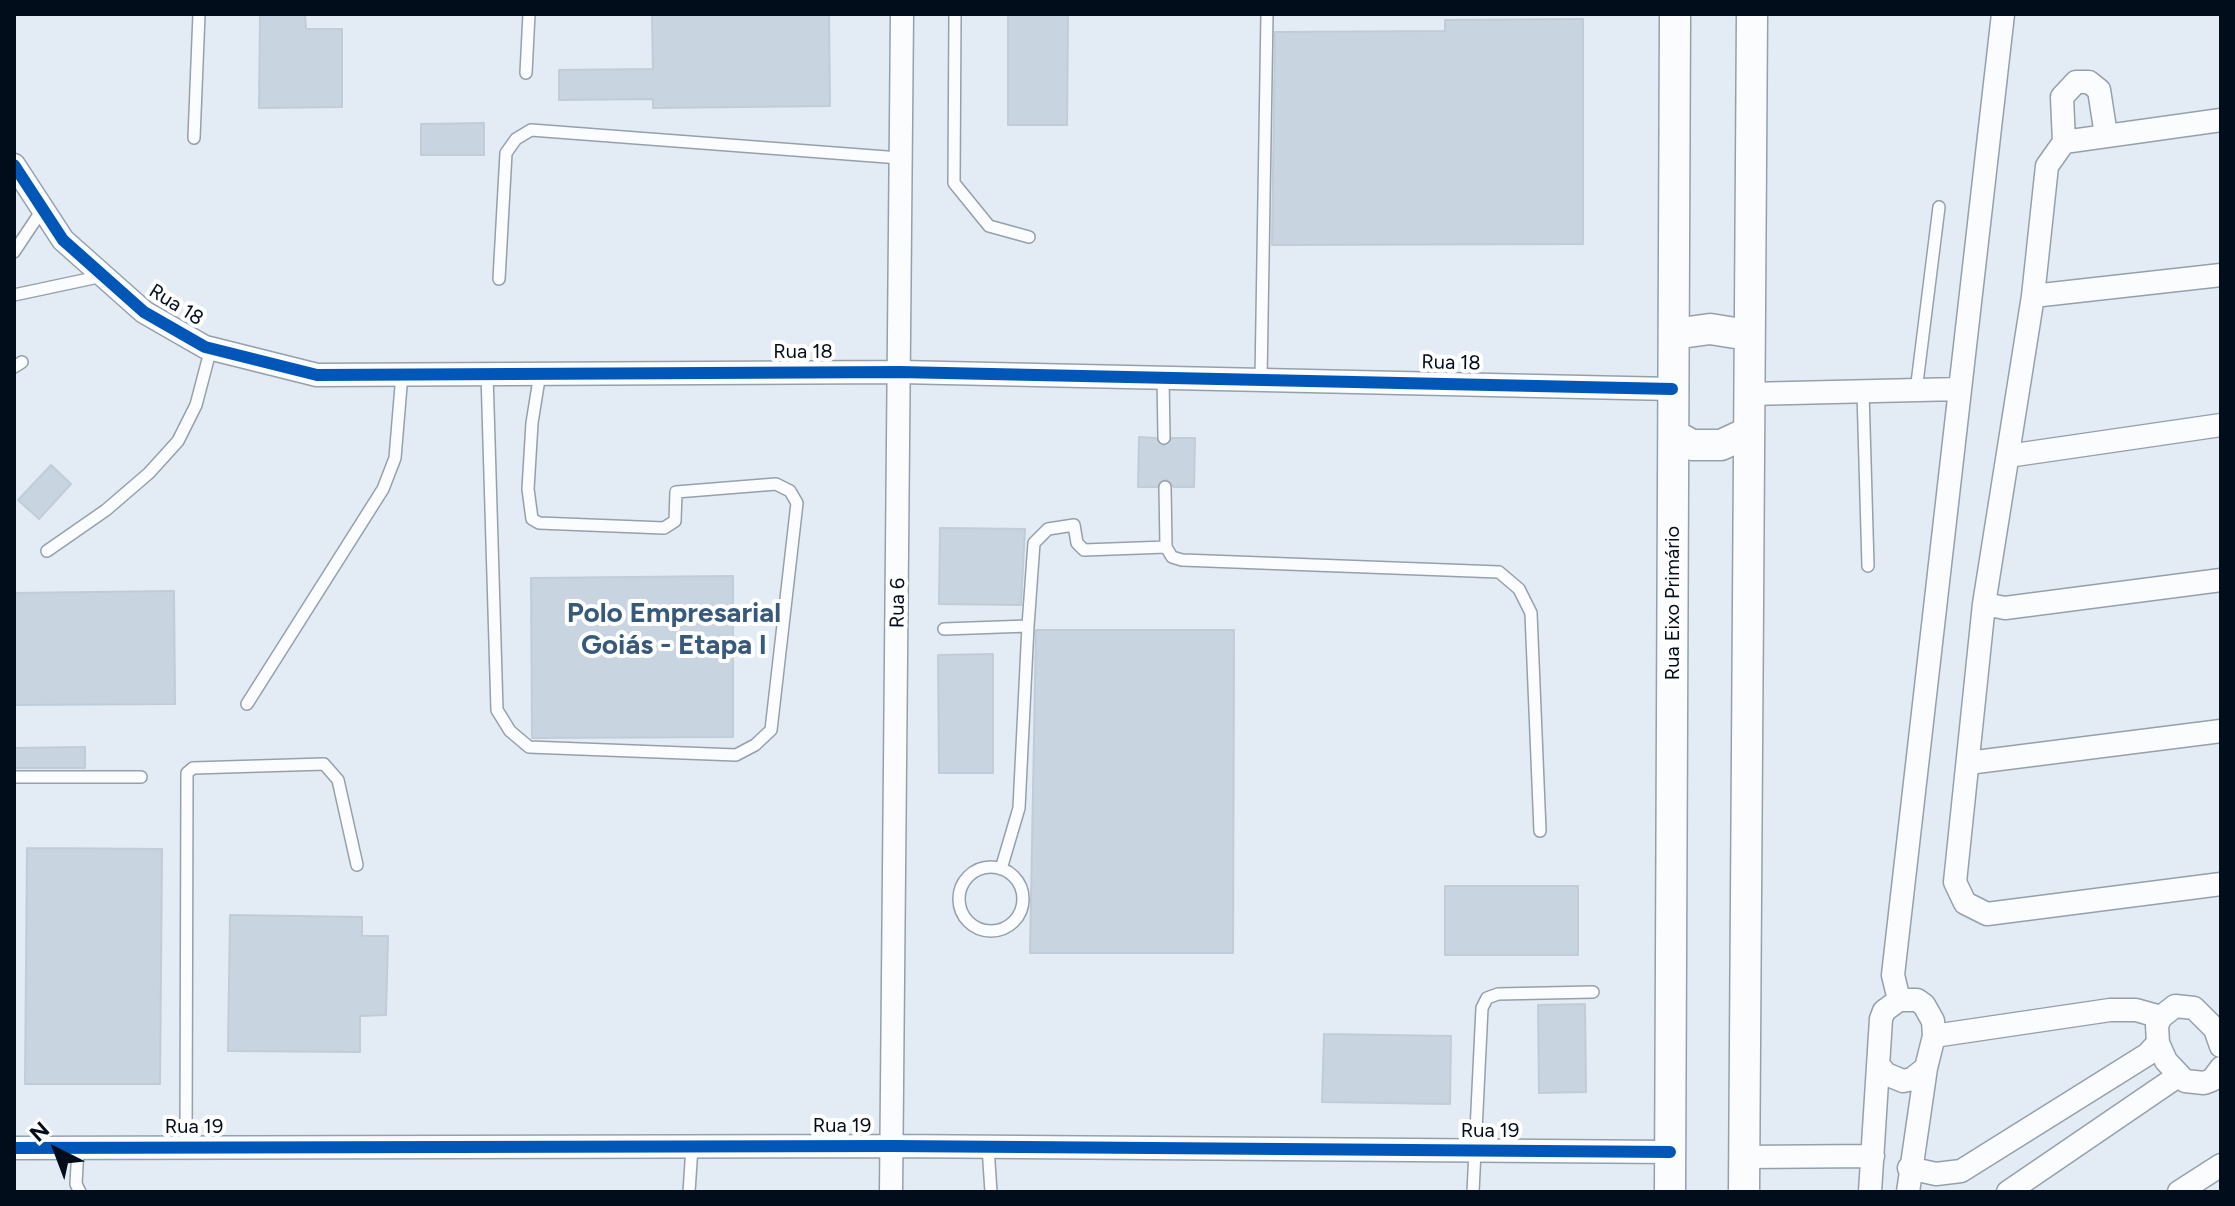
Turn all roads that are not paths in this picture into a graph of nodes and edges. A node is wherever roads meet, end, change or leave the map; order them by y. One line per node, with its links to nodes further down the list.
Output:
1 (199, 14): 12 (lane)
2 (529, 14): 9 (lane)
3 (902, 14): 14 (street, Rua 6)
4 (955, 14): 18 (lane)
5 (1267, 14): 33 (lane)
6 (1675, 14): 25 (street, Rua Eixo Primário)
7 (1752, 14): 26 (street)
8 (2003, 14): 35 (street)
9 (526, 73)
10 (2221, 120): 11 (street)
11 (2106, 135): 13 (street); 13 (street)
12 (194, 138)
13 (2064, 142): 24 (street)
14 (900, 158): 22 (lane); 28 (street, Rua 6)
15 (14, 165): 17 (street, Rua 18)
16 (1939, 207): 36 (lane)
17 (42, 210): 19 (lane); 21 (street, Rua 18)
18 (1029, 237)
19 (14, 252)
20 (2221, 275): 24 (street)
21 (103, 276): 23 (lane); 27 (street, Rua 18)
22 (499, 279)
23 (14, 295)
24 (2033, 296): 43 (street)
25 (1674, 334): 26 (street); 34 (street, Rua Eixo Primário)
26 (1748, 335): 38 (street)
27 (211, 347): 30 (street, Rua 18); 46 (lane)
28 (900, 372): 29 (street, Rua 18); 32 (street, Rua 18); 72 (street, Rua 6)
29 (540, 373): 31 (street, Rua 18); 31 (lane)
30 (402, 374): 31 (street, Rua 18); 52 (lane)
31 (487, 374)
32 (1163, 377): 33 (street, Rua 18); 42 (lane)
33 (1261, 379): 34 (street, Rua 18)
34 (1672, 389): 41 (street, Rua Eixo Primário)
35 (1960, 389): 36 (street); 62 (street)
36 (1916, 391): 37 (street)
37 (1863, 392): 38 (street); 47 (lane)
38 (1749, 394): 40 (street)
39 (2221, 425): 43 (street)
40 (1747, 433): 41 (street); 81 (street)
41 (1674, 435): 79 (street, Rua Eixo Primário)
42 (1164, 438)
43 (2008, 456): 49 (street)
44 (1165, 487): 45 (lane)
45 (1166, 547): 50 (lane); 57 (lane)
46 (47, 551)
47 (1868, 566)
48 (2221, 580): 49 (street)
49 (1984, 604): 54 (street)
50 (1028, 626): 51 (lane); 59 (lane)
51 (944, 629)
52 (247, 704)
53 (2221, 731): 54 (street)
54 (1968, 763): 60 (street)
55 (14, 777): 56 (lane)
56 (141, 777)
57 (1540, 831)
58 (357, 865): 74 (lane)
59 (1001, 869): 59 (lane)
60 (2221, 884)
61 (1593, 992): 78 (lane)
62 (1899, 1000): 65 (street); 68 (street)
63 (2211, 1010): 64 (street); 67 (street)
64 (2161, 1017): 65 (street); 66 (street)
65 (1934, 1036): 69 (street)
66 (2158, 1043): 70 (street); 84 (street)
67 (2221, 1046)
68 (1880, 1067): 69 (street); 80 (street)
69 (1926, 1068): 83 (street)
70 (2178, 1076): 71 (street); 95 (street)
71 (2218, 1080)
72 (892, 1146): 75 (street, Rua 19); 76 (street, Rua 19); 87 (street, Rua 6)
73 (78, 1147): 74 (street, Rua 19); 77 (street, Rua 19); 85 (lane)
74 (186, 1147): 75 (street, Rua 19)
75 (692, 1147): 86 (lane)
76 (988, 1147): 78 (street, Rua 19); 88 (lane)
77 (14, 1148)
78 (1474, 1150): 79 (street, Rua 19); 89 (lane)
79 (1670, 1152): 90 (street, Rua Eixo Primário)
80 (1873, 1156): 81 (street); 92 (street)
81 (1744, 1157): 91 (street)
82 (2221, 1165): 96 (street)
83 (1909, 1168): 84 (street); 93 (street)
84 (1948, 1173): 94 (street)
85 (80, 1192)
86 (689, 1192)
87 (891, 1192)
88 (991, 1192)
89 (1473, 1192)
90 (1670, 1192)
91 (1744, 1192)
92 (1870, 1192)
93 (1908, 1192)
94 (1965, 1192)
95 (2008, 1192)
96 (2179, 1192)

